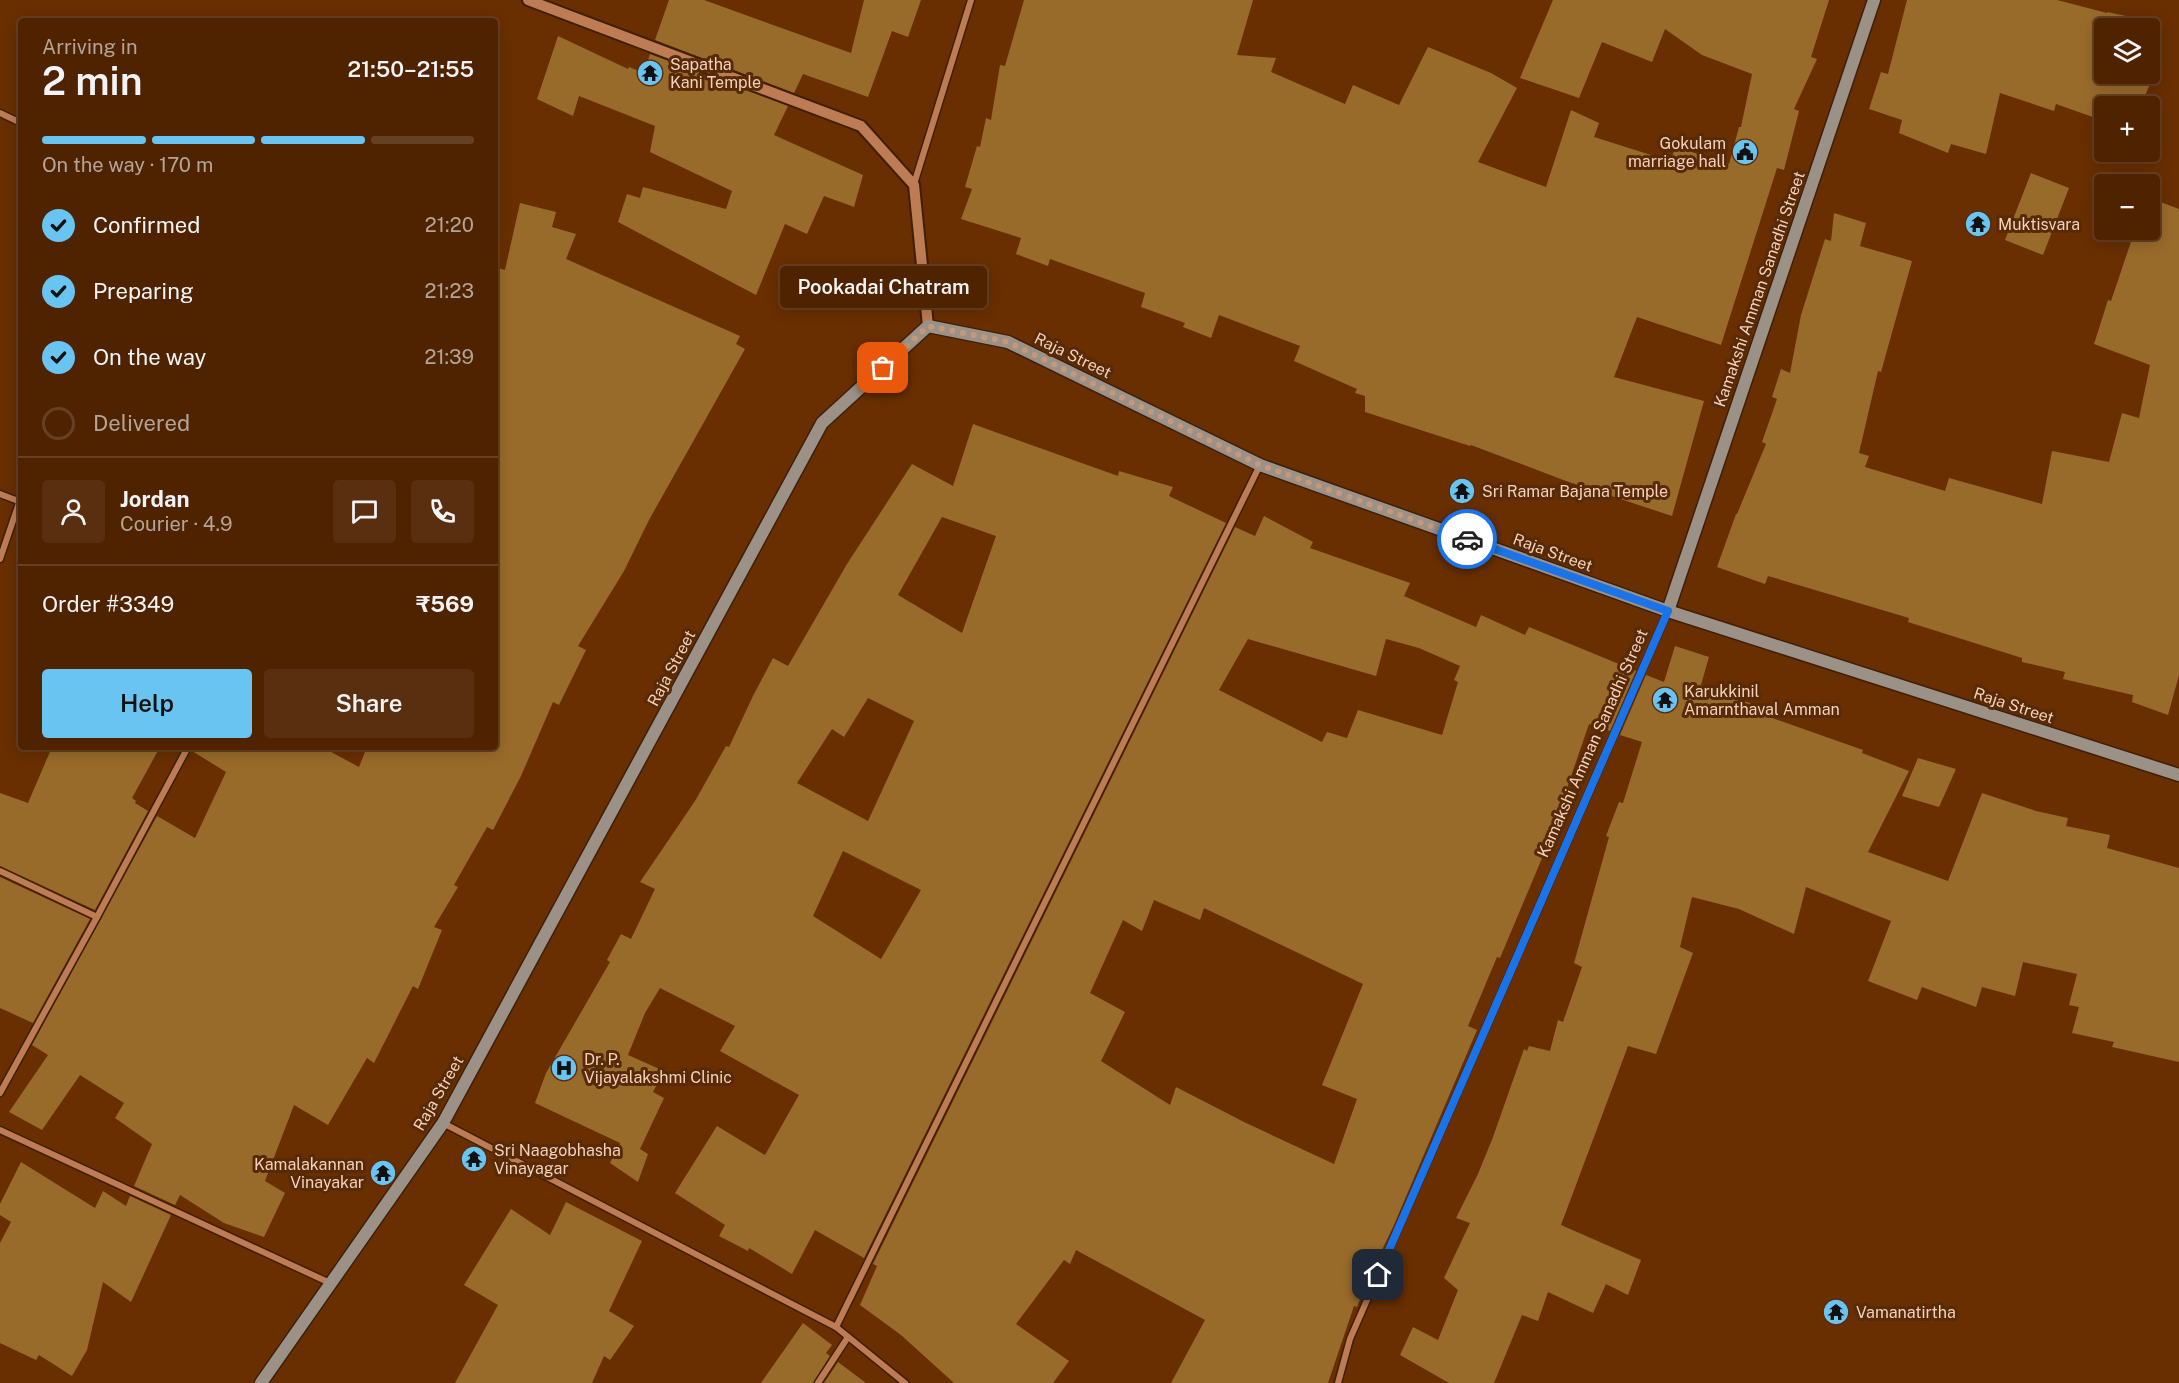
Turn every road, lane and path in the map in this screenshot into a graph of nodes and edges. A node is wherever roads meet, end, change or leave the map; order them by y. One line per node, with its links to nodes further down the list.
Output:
1 (528, 0): 6 (street)
2 (971, 0): 6 (street)
3 (1874, 0): 13 (main road, Kamakshi Amman Sanadhi Street)
4 (0, 113): 5 (street)
5 (18, 122)
6 (914, 184): 7 (street)
7 (928, 326): 8 (main road, Raja Street); 19 (main road, Raja Street)
8 (1260, 465): 13 (main road, Raja Street); 22 (street)
9 (0, 494): 10 (street)
10 (18, 499)
11 (18, 506): 12 (street)
12 (0, 559)
13 (1668, 611): 15 (main road, Raja Street); 27 (street, Kamakshi Amman Sanadhi Street)
14 (186, 750): 17 (street)
15 (2179, 775)
16 (0, 871): 17 (street)
17 (97, 917): 18 (street)
18 (0, 1093)
19 (442, 1123): 21 (main road, Raja Street); 22 (street)
20 (0, 1130): 21 (street)
21 (330, 1283): 24 (main road, Raja Street)
22 (836, 1327): 23 (street)
23 (848, 1337): 25 (street); 26 (street)
24 (261, 1383)
25 (818, 1383)
26 (905, 1383)
27 (1338, 1383)

